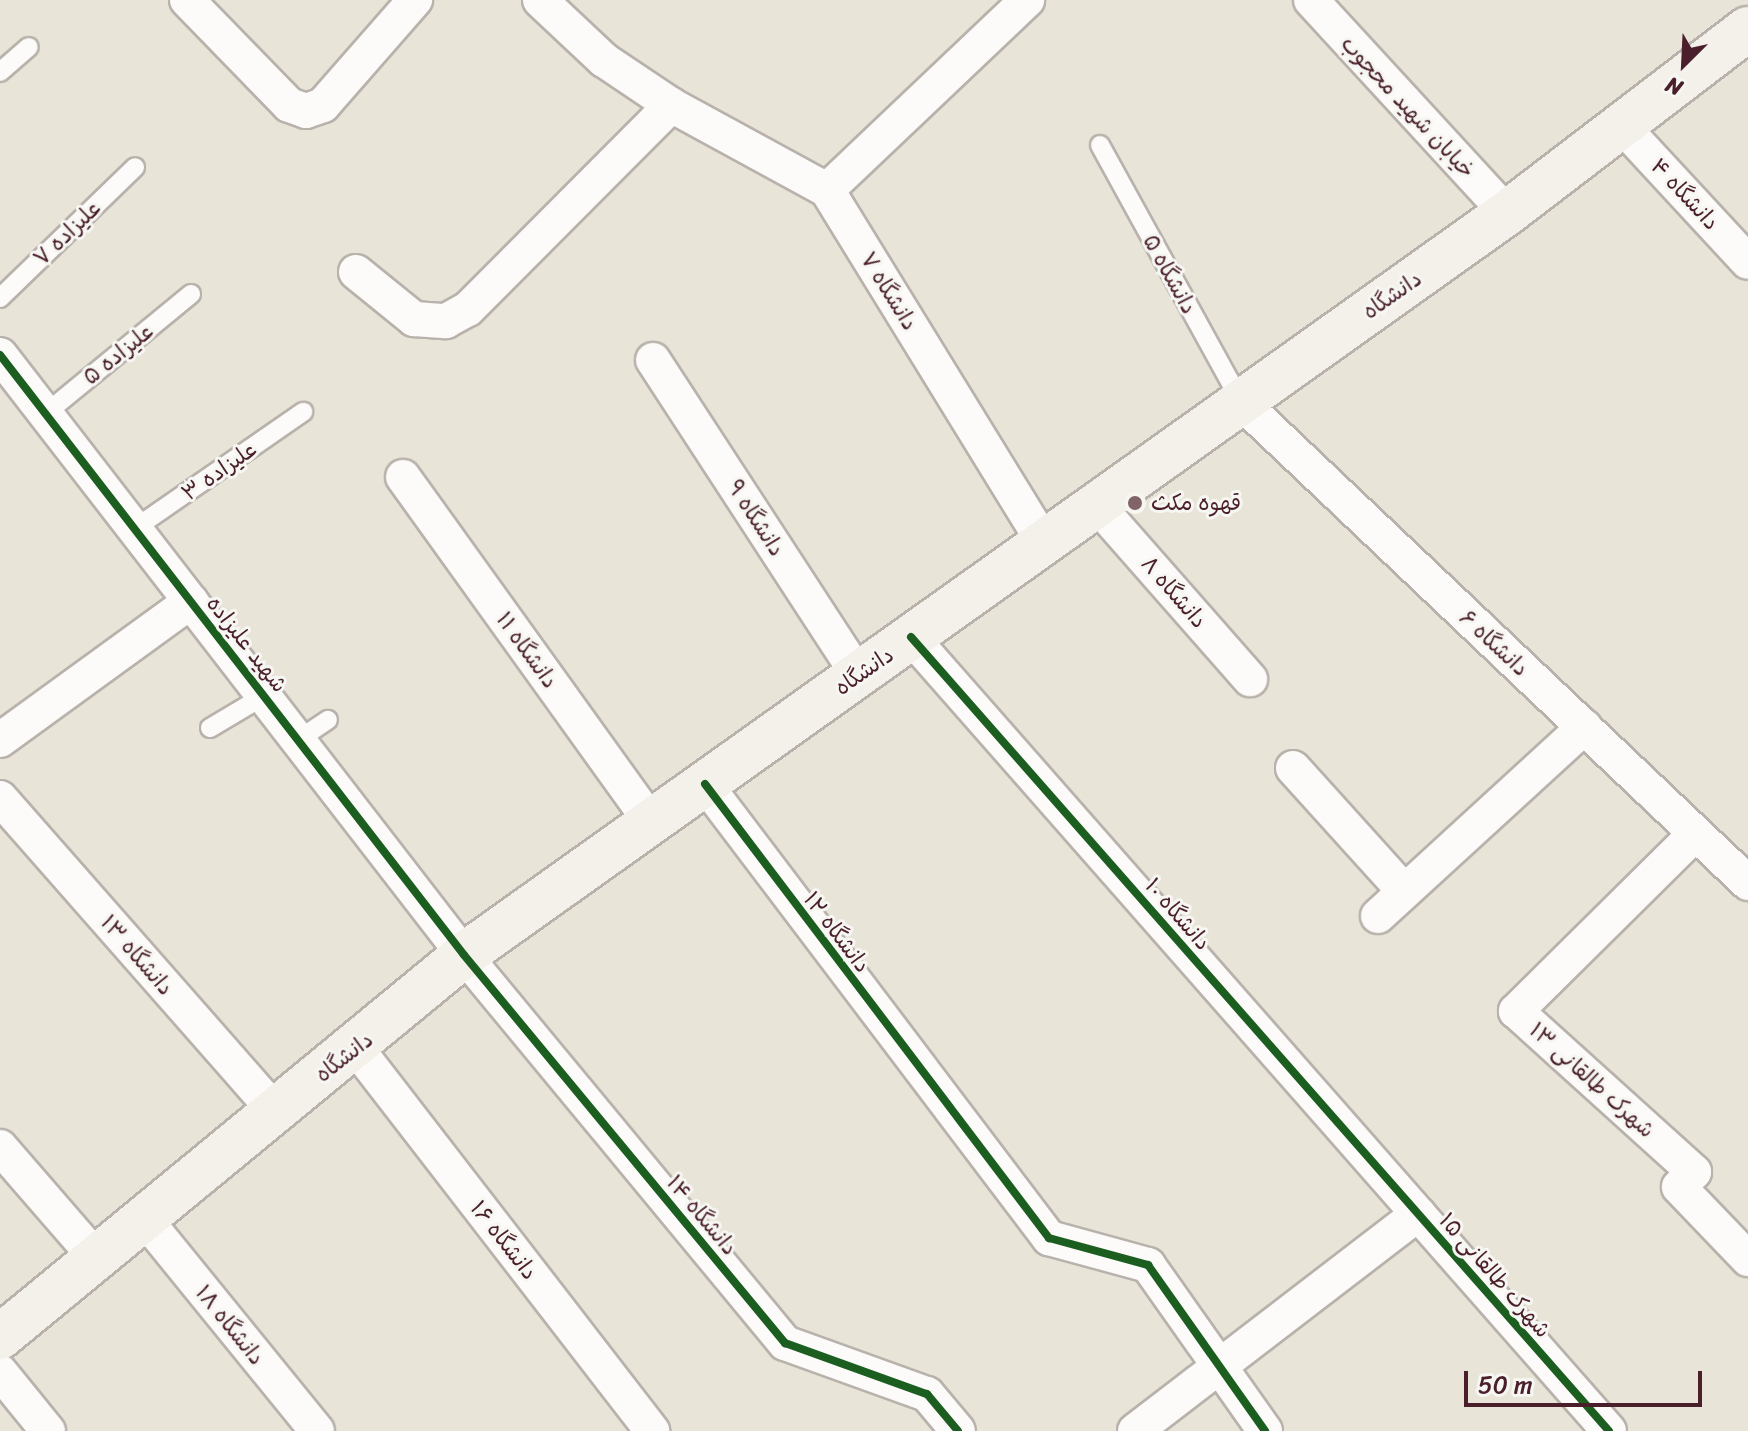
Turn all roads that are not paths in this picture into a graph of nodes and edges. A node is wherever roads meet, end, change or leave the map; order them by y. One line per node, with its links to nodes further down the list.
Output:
1 (187, 0): 2 (street)
2 (415, 0)
3 (540, 0): 9 (street, دانشگاه ۷)
4 (1027, 0): 13 (street)
5 (1311, 0): 14 (street, خیابان شهید محجوب)
6 (1748, 29): 10 (main road, دانشگاه)
7 (29, 47): 8 (lane)
8 (0, 72)
9 (671, 105): 13 (street, دانشگاه ۷); 16 (street)
10 (1622, 126): 14 (main road, دانشگاه); 15 (street, دانشگاه ۴)
11 (1100, 145): 21 (lane, دانشگاه ۵)
12 (135, 167): 18 (lane, علیزاده ۷)
13 (827, 190): 27 (street, دانشگاه ۷)
14 (1507, 213): 21 (main road, دانشگاه)
15 (1748, 262)
16 (356, 272)
17 (191, 294): 23 (lane, علیزاده ۵)
18 (0, 298)
19 (0, 355): 23 (street, شهید علیزاده)
20 (653, 360): 30 (street, دانشگاه ۹)
21 (1241, 402): 25 (main road, دانشگاه); 34 (street, دانشگاه ۶)
22 (303, 412): 26 (lane, علیزاده ۳)
23 (45, 414): 26 (street, شهید علیزاده)
24 (403, 477): 41 (street, دانشگاه ۱۱)
25 (1097, 505): 27 (main road, دانشگاه); 31 (street, دانشگاه ۸)
26 (134, 529): 28 (street, شهید علیزاده)
27 (1044, 543): 29 (main road, دانشگاه)
28 (191, 601): 32 (street, شهید علیزاده); 36 (street)
29 (911, 637): 30 (main road, دانشگاه); 50 (street, دانشگاه ۱۰)
30 (858, 675): 39 (main road, دانشگاه)
31 (1250, 679)
32 (264, 696): 35 (lane); 37 (street, شهید علیزاده)
33 (328, 720): 37 (lane)
34 (1584, 727): 42 (street, دانشگاه ۶); 44 (street)
35 (210, 728)
36 (0, 740)
37 (298, 740): 46 (street, شهید علیزاده)
38 (1293, 768): 44 (street)
39 (705, 784): 41 (main road, دانشگاه); 55 (street, دانشگاه ۱۲)
40 (0, 798): 48 (street, دانشگاه ۱۳)
41 (651, 822): 46 (main road, دانشگاه)
42 (1695, 834): 43 (street, دانشگاه ۶); 53 (street, شهرک طالقانی ۱۳)
43 (1748, 883)
44 (1404, 891): 45 (street)
45 (1378, 916)
46 (464, 955): 47 (main road, دانشگاه); 60 (street, دانشگاه ۱۴)
47 (357, 1049): 48 (main road, دانشگاه); 59 (street, دانشگاه ۱۶)
48 (274, 1110): 51 (main road, دانشگاه)
49 (0, 1147): 52 (street)
50 (1418, 1214): 55 (street); 63 (street, شهرک طالقانی ۱۵)
51 (144, 1218): 52 (main road, دانشگاه); 58 (street, دانشگاه ۱۸)
52 (96, 1258): 54 (main road, دانشگاه)
53 (1748, 1259)
54 (0, 1337)
55 (1223, 1363): 61 (street); 62 (street, دانشگاه ۱۲)
56 (0, 1372): 57 (street)
57 (48, 1431)
58 (317, 1431)
59 (652, 1431)
60 (958, 1431)
61 (1135, 1431)
62 (1265, 1431)
63 (1609, 1431)

